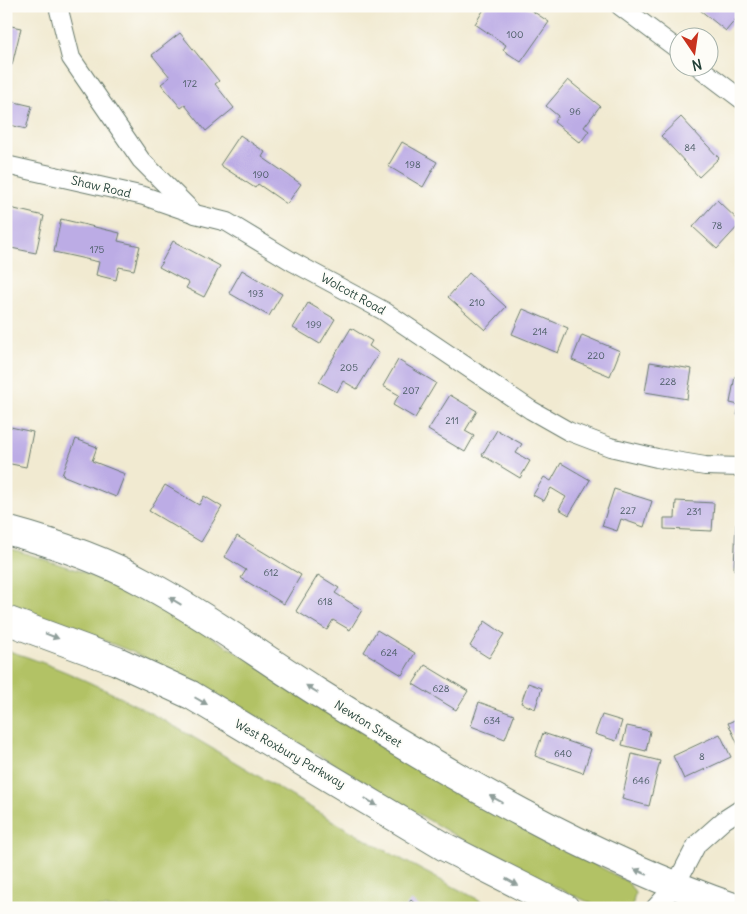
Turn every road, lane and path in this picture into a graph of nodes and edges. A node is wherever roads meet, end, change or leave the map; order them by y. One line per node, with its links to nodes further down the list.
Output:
1 (58, 6): 7 (street)
2 (620, 6): 3 (street)
3 (670, 44)
4 (714, 78): 5 (street)
5 (741, 98)
6 (6, 165): 7 (street, Shaw Road)
7 (195, 214): 8 (street, Wolcott Road)
8 (741, 467)
9 (6, 530): 12 (main road, Newton Street, one-way to 9)
10 (6, 620): 13 (main road, West Roxbury Parkway, one-way to 13)
11 (741, 809): 12 (street)
12 (675, 886): 14 (street); 15 (main road, Newton Street)
13 (565, 908)
14 (655, 908)
15 (736, 908)

